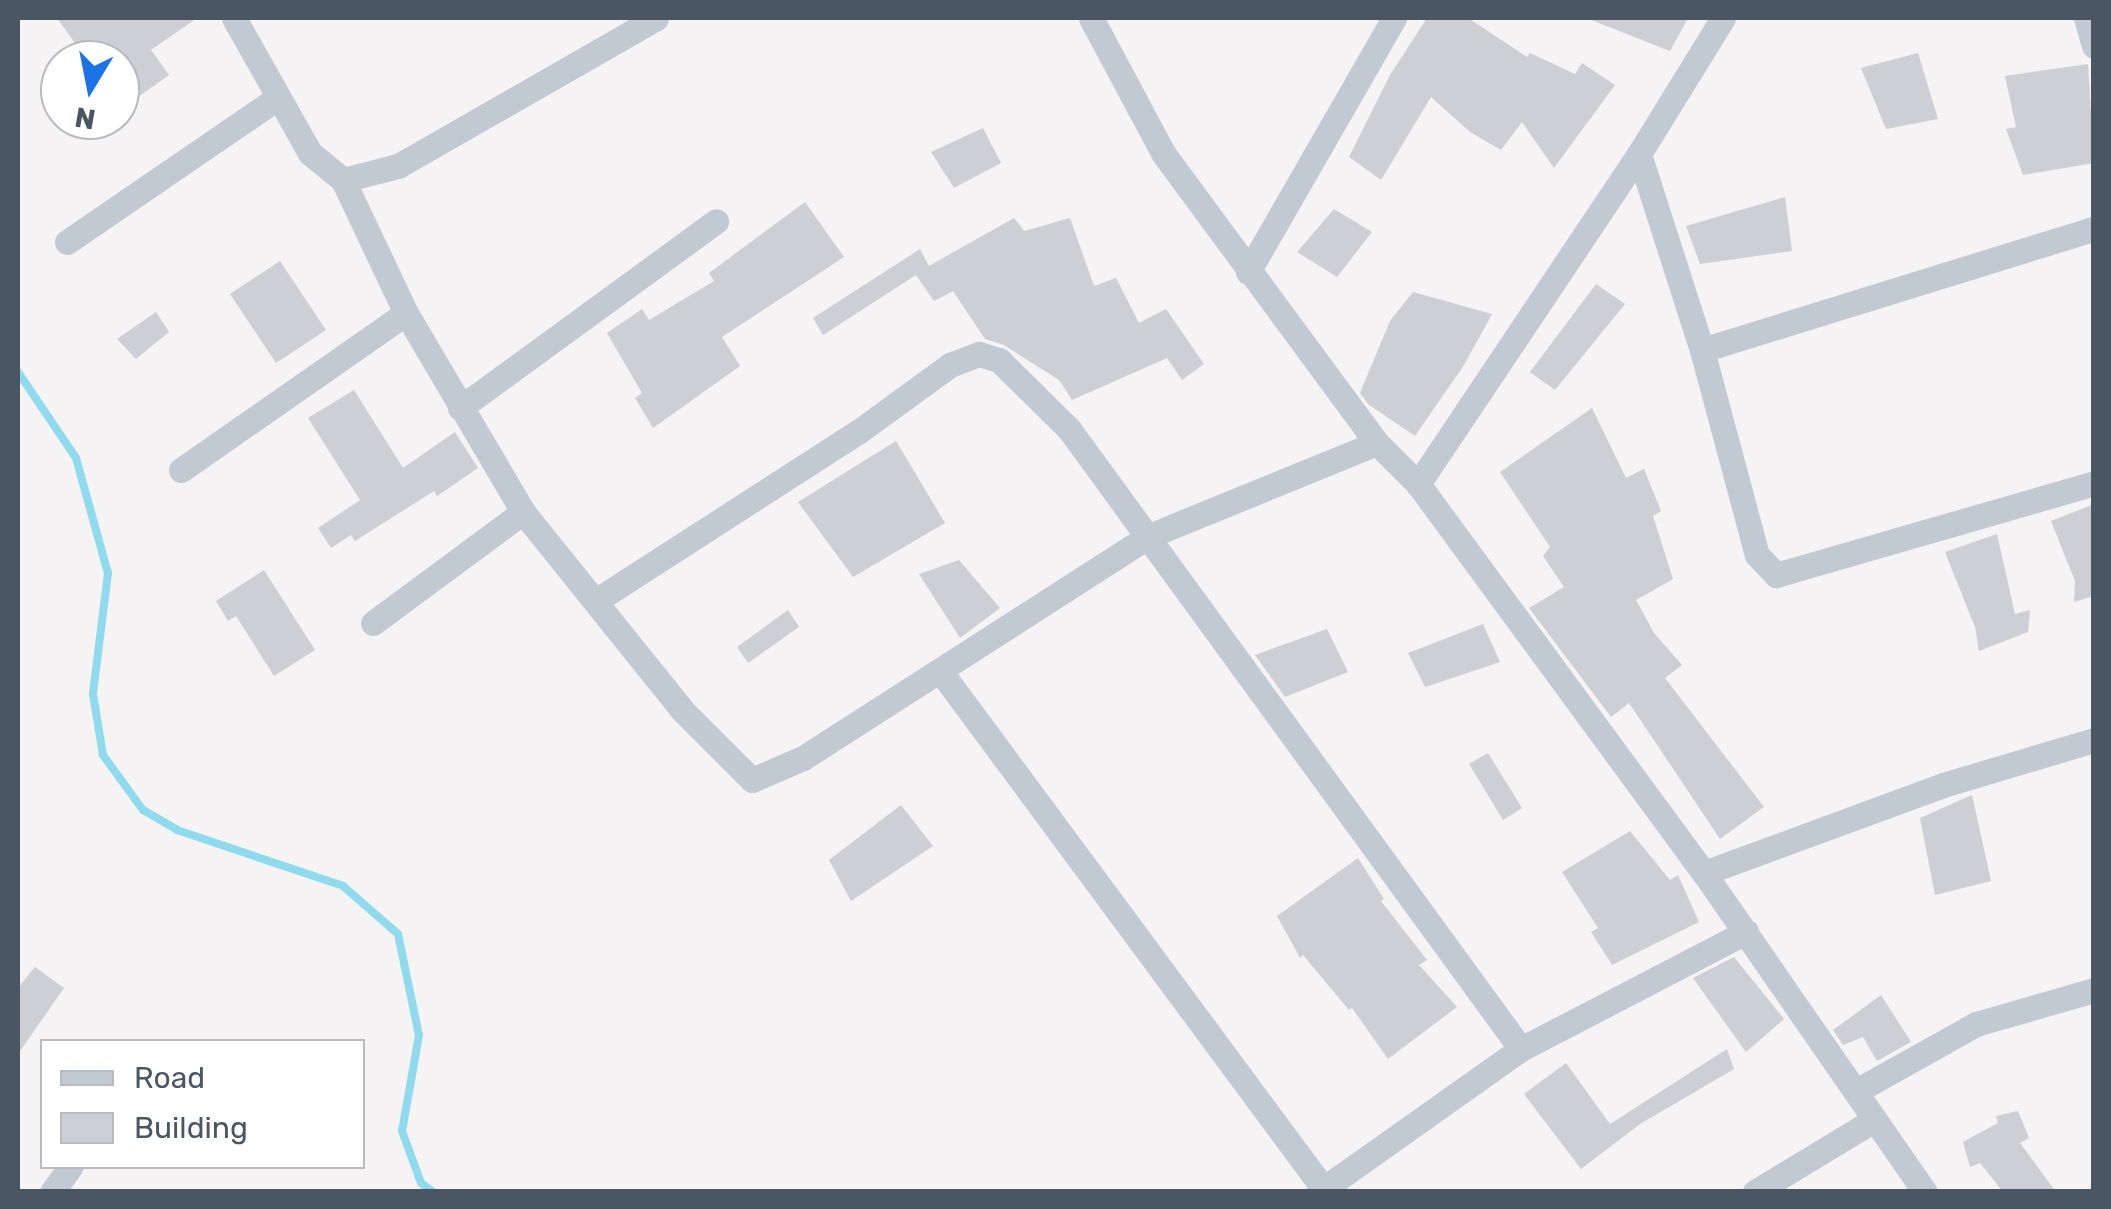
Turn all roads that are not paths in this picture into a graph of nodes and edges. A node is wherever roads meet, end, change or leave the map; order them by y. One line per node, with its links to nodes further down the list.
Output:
1 (234, 18): 9 (street)
2 (656, 18): 7 (street)
3 (1091, 18): 15 (street)
4 (1394, 18): 15 (street)
5 (1723, 18): 10 (street)
6 (2086, 18): 8 (street)
7 (616, 28): 11 (street)
8 (2094, 46)
9 (277, 98): 11 (street); 14 (street)
10 (1639, 154): 17 (street); 22 (street)
11 (343, 180): 16 (street)
12 (716, 222): 18 (street)
13 (2094, 229): 17 (street)
14 (67, 242)
15 (1248, 272): 19 (street)
16 (406, 313): 18 (street); 20 (street)
17 (1702, 350): 21 (street)
18 (460, 408): 23 (street)
19 (1377, 443): 22 (street); 24 (street)
20 (182, 470)
21 (2094, 483)
22 (1418, 484): 29 (street)
23 (523, 512): 25 (street); 26 (street)
24 (1149, 536): 25 (street); 27 (street); 32 (street)
25 (597, 600): 27 (street)
26 (373, 623)
27 (942, 672): 36 (street)
28 (2094, 740): 29 (street)
29 (1704, 873): 30 (street)
30 (1746, 932): 32 (street); 33 (street)
31 (2094, 990): 33 (street)
32 (1521, 1049): 36 (street)
33 (1858, 1090): 34 (street)
34 (1874, 1120): 38 (street); 39 (street)
35 (69, 1169): 37 (street)
36 (1321, 1190)
37 (52, 1192)
38 (1756, 1192)
39 (1925, 1192)

